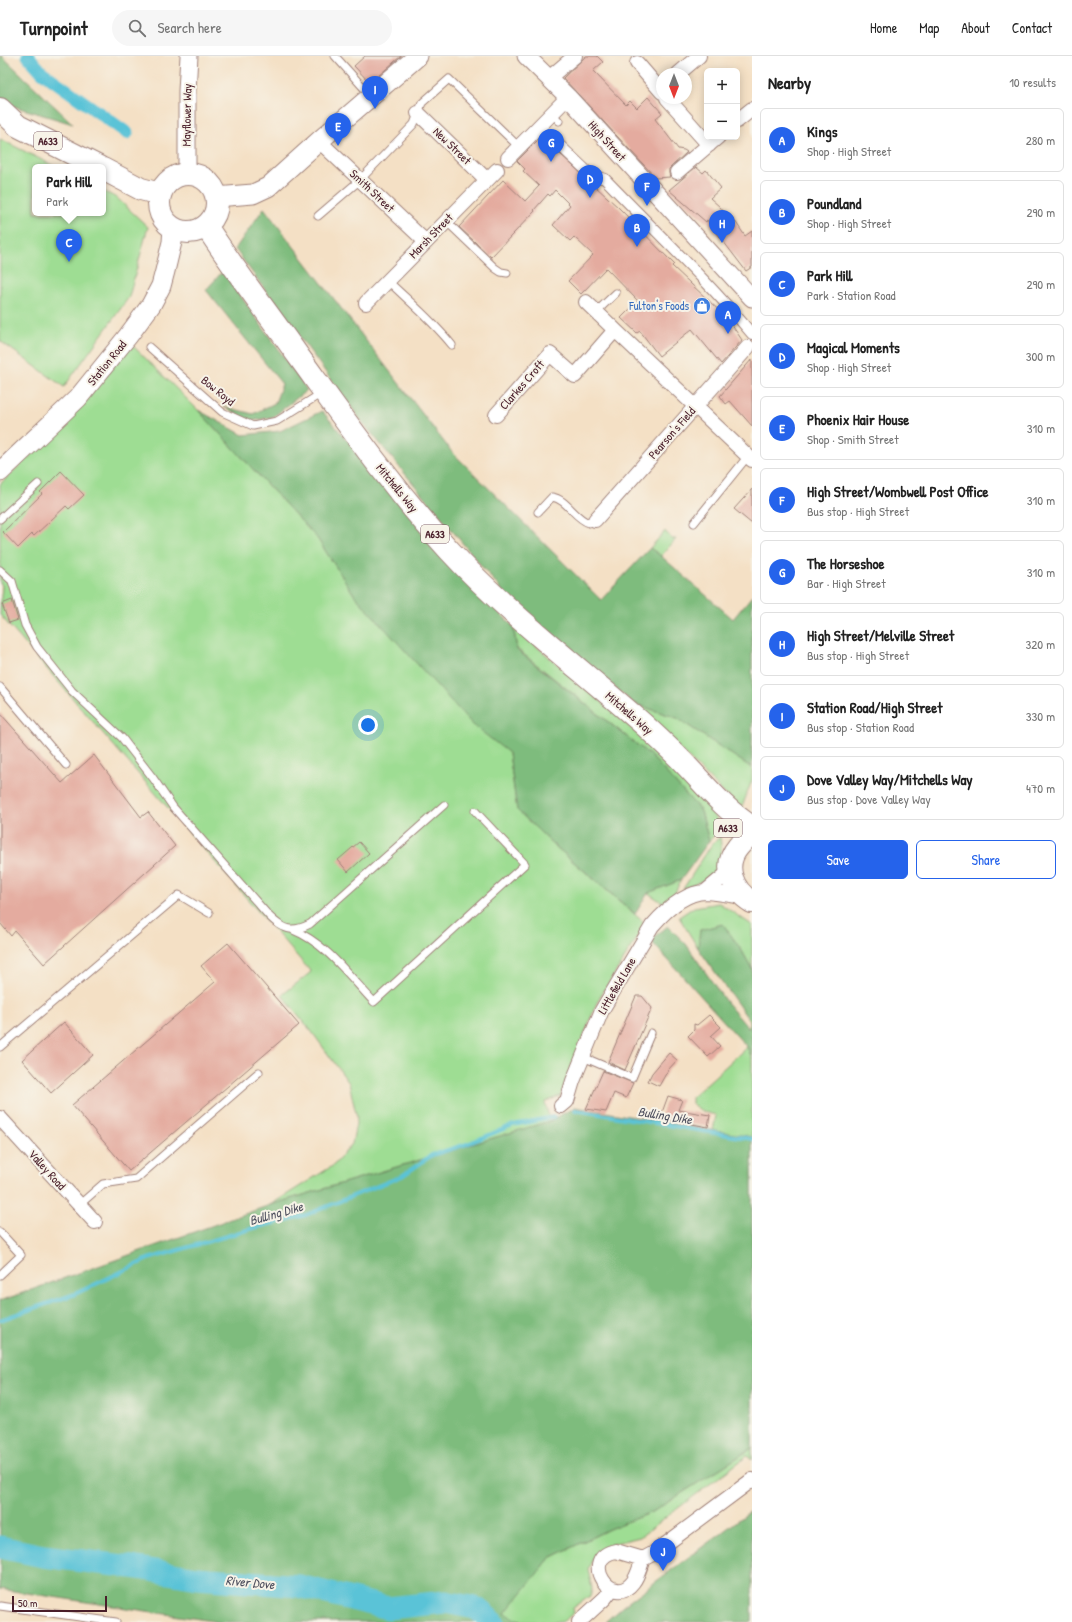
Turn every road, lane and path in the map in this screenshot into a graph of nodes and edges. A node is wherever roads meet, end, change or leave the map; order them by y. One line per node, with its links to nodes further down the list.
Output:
1 (189, 56): 27 (street, Mayflower Way)
2 (335, 56): 11 (lane)
3 (418, 56): 11 (main road)
4 (526, 56): 9 (street, High Street)
5 (575, 56): 9 (street)
6 (699, 56): 8 (street)
7 (636, 63): 10 (street)
8 (685, 68)
9 (549, 78): 12 (street, High Street)
10 (656, 84)
11 (371, 96): 19 (main road)
12 (568, 97): 21 (street); 39 (street, High Street)
13 (675, 104): 20 (street)
14 (752, 109): 17 (street)
15 (0, 110): 23 (main road, A633)
16 (418, 113): 21 (lane); 28 (lane); 29 (street, New Street)
17 (740, 119)
18 (546, 138): 45 (street)
19 (318, 141): 28 (street, Smith Street); 31 (main road)
20 (714, 141): 26 (street)
21 (519, 147): 22 (street)
22 (508, 158)
23 (93, 164)
24 (497, 170): 29 (street, Marsh Street)
25 (106, 171): 30 (main road)
26 (677, 172)
27 (187, 174): 30 (main road); 31 (main road)
28 (360, 180): 32 (lane); 36 (street, Smith Street)
29 (487, 180): 33 (street, Marsh Street)
30 (160, 194): 35 (main road)
31 (216, 197): 34 (main road)
32 (318, 216)
33 (446, 221): 36 (street, Marsh Street); 37 (lane)
34 (206, 226): 35 (main road); 48 (main road, Mitchells Way / A633)
35 (173, 228): 52 (main road, Station Road)
36 (426, 242): 38 (street, Marsh Street)
37 (507, 272)
38 (388, 281): 42 (street, Marsh Street); 46 (lane)
39 (750, 290)
40 (616, 292): 43 (lane)
41 (586, 302): 43 (street)
42 (366, 303)
43 (596, 312): 44 (street)
44 (615, 330): 49 (street); 50 (street, Clarkes Croft)
45 (750, 340): 49 (street, Pearson's Field)
46 (452, 345)
47 (149, 347): 48 (lane, Bow Royd)
48 (324, 392): 61 (main road, Mitchells Way / A633)
49 (695, 407): 51 (street); 56 (street, Pearson's Field)
50 (496, 414)
51 (750, 458): 57 (lane)
52 (0, 472)
53 (38, 484): 55 (lane)
54 (538, 512): 56 (lane)
55 (0, 519)
56 (595, 520)
57 (694, 524)
58 (0, 570): 70 (lane)
59 (0, 687): 60 (lane)
60 (66, 765)
61 (715, 797): 64 (main road, Mitchells Way); 66 (main road, Mitchells Way / A633)
62 (444, 805): 70 (lane)
63 (475, 811): 70 (lane)
64 (752, 827)
65 (752, 835): 66 (main road)
66 (731, 866): 67 (street, Littlefield Lane); 68 (main road, Mitchells Way)
67 (705, 892): 68 (street, Littlefield Lane); 73 (street, Littlefield Lane)
68 (748, 900)
69 (209, 913): 72 (lane)
70 (293, 930)
71 (651, 1032): 73 (lane)
72 (0, 1047)
73 (583, 1057): 75 (street, Littlefield Lane)
74 (259, 1072): 77 (lane)
75 (562, 1106)
76 (0, 1118): 77 (street, Valley Road)
77 (79, 1205): 78 (street, Valley Road)
78 (95, 1222)
79 (0, 1232): 80 (lane)
80 (0, 1275)
81 (752, 1480): 82 (street)
82 (643, 1559): 83 (street); 83 (street)
83 (612, 1589): 86 (street)
84 (0, 1606): 85 (lane)
85 (116, 1622)
86 (579, 1622)

